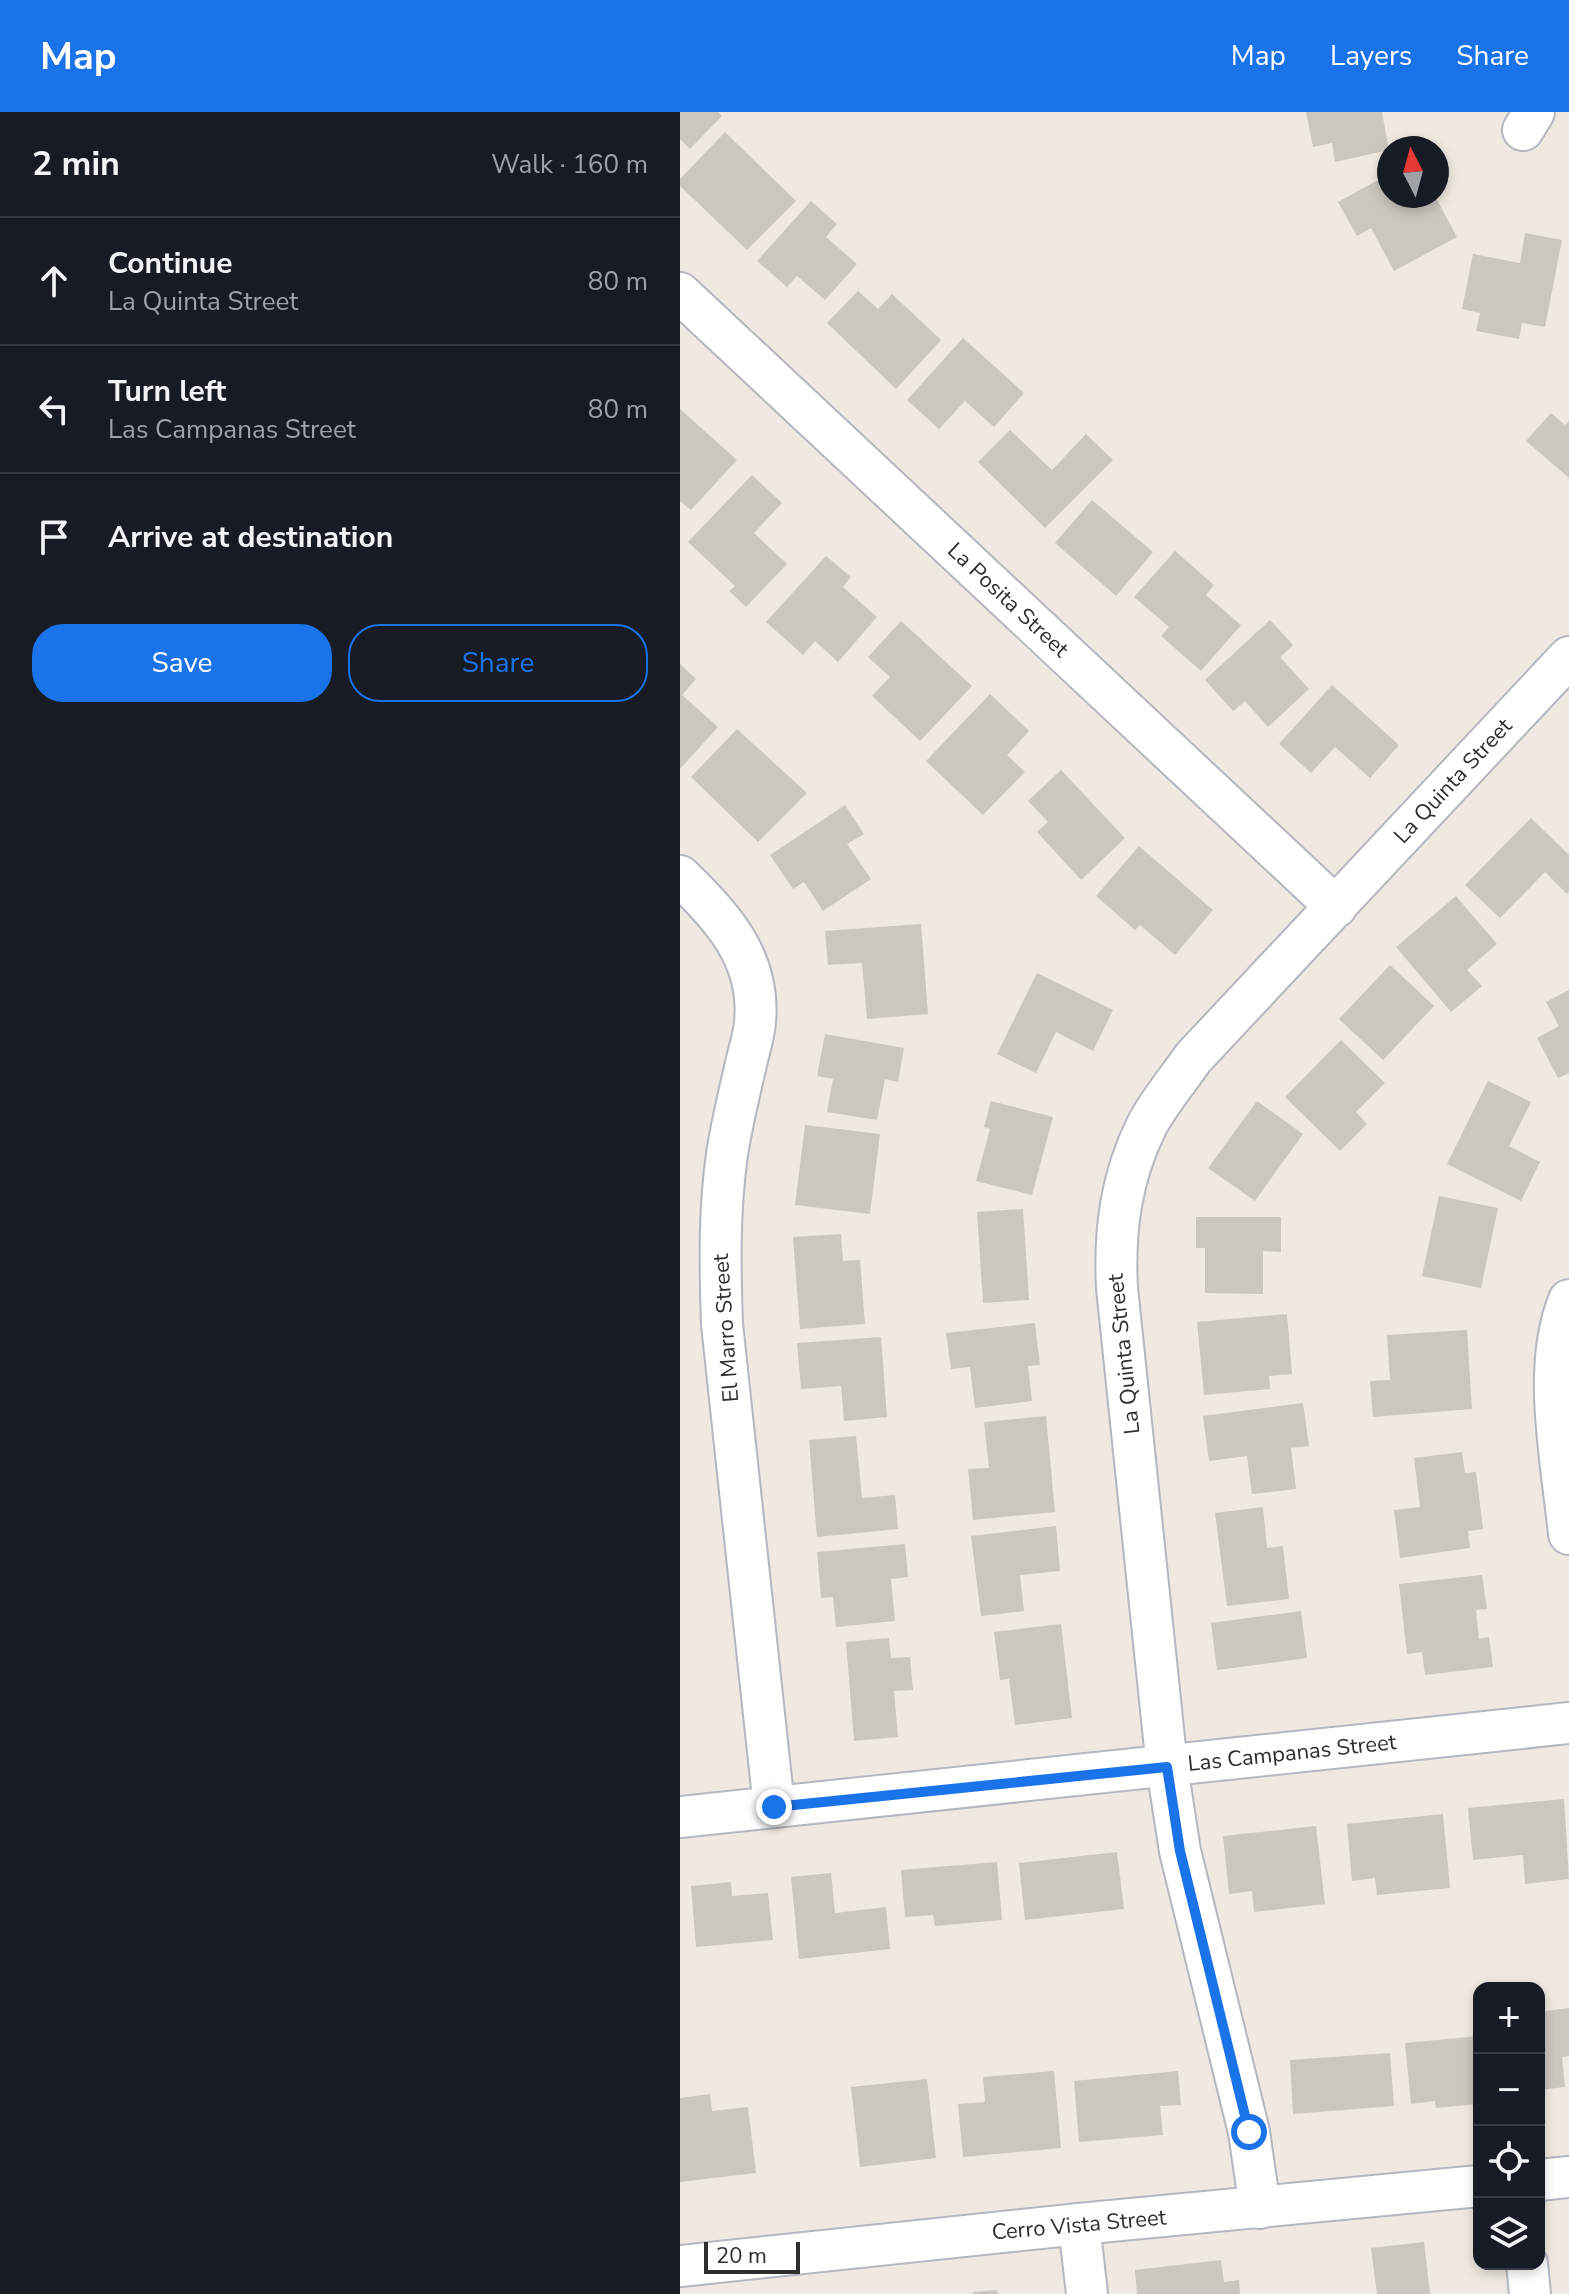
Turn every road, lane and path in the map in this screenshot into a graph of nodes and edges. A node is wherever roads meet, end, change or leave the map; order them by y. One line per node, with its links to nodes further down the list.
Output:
1 (680, 293): 4 (street, La Posita Street)
2 (1569, 657): 4 (street, La Quinta Street)
3 (680, 876): 9 (street, El Marro Street)
4 (1336, 907): 8 (street, La Quinta Street)
5 (1569, 1300): 6 (street)
6 (1569, 1534)
7 (1569, 1723): 8 (street, Las Campanas Street)
8 (1167, 1767): 9 (street, Las Campanas Street); 14 (street, La Quinta Street)
9 (774, 1807): 10 (street, Las Campanas Street)
10 (680, 1817)
11 (1569, 2177): 12 (street)
12 (1545, 2179)
13 (1473, 2187): 14 (street, Cerro Vista Street)
14 (1260, 2208): 15 (street, Cerro Vista Street)
15 (1079, 2224): 16 (street, Cerro Vista Street); 18 (street)
16 (680, 2266)
17 (1528, 2270): 19 (street)
18 (1087, 2294)
19 (1530, 2294)

